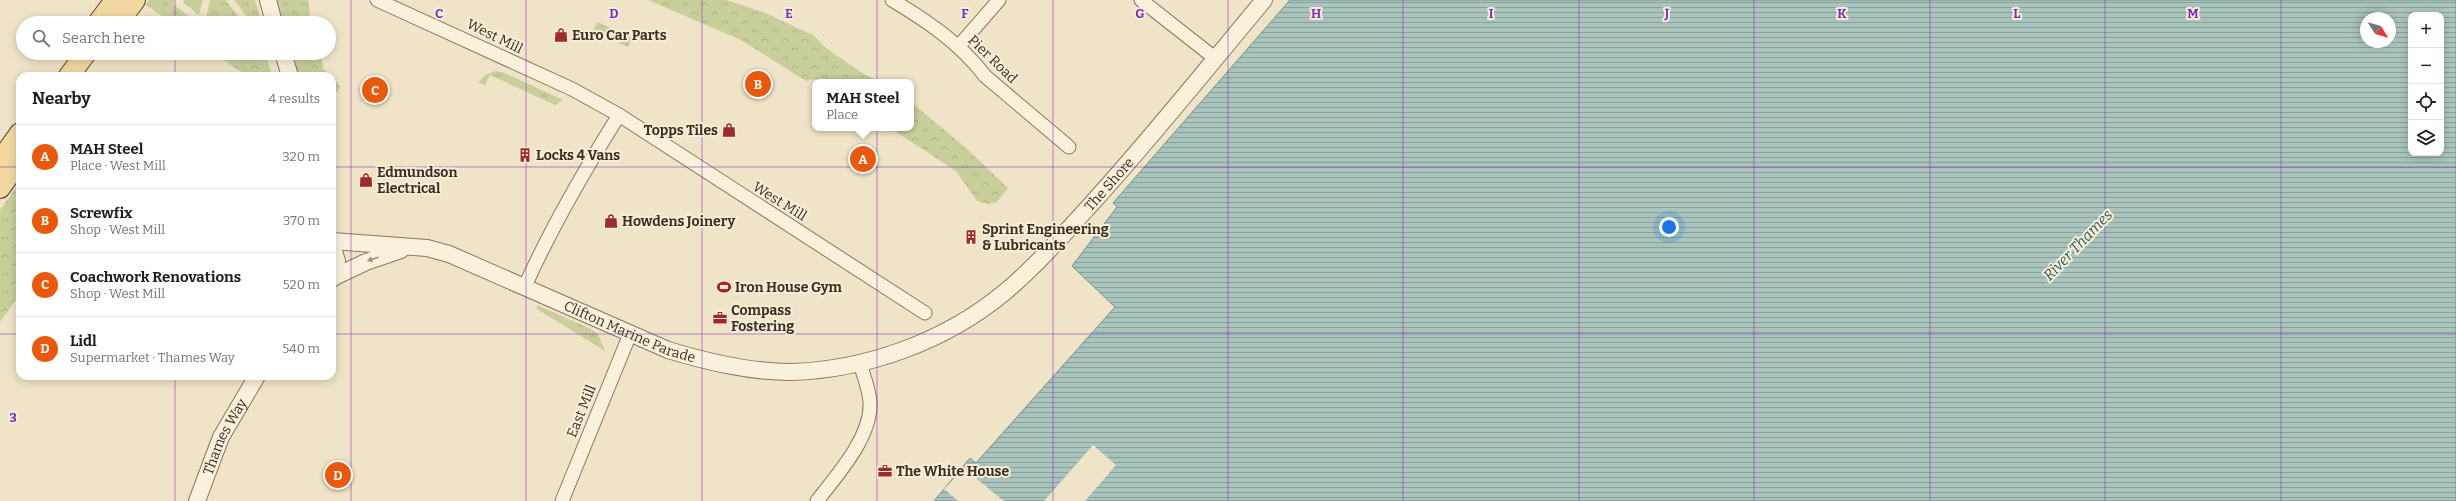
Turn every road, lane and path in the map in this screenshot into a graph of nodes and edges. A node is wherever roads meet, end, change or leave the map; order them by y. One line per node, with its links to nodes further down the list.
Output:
1 (268, 0): 10 (street)
2 (377, 0): 21 (street, West Mill)
3 (892, 0): 11 (street, Pier Road)
4 (999, 0): 11 (street)
5 (1141, 0): 16 (street)
6 (1264, 0): 16 (street, The Shore)
7 (123, 9): 8 (main road); 9 (main road)
8 (110, 16)
9 (112, 16)
10 (272, 16)
11 (958, 47): 23 (street, Pier Road)
12 (72, 60): 17 (main road)
13 (81, 60): 18 (main road)
14 (92, 60): 19 (main road)
15 (285, 60): 20 (street)
16 (1216, 60): 33 (street, The Shore)
17 (64, 72)
18 (72, 72)
19 (83, 72)
20 (289, 72)
21 (619, 115): 30 (street); 31 (street, West Mill)
22 (16, 139): 24 (main road)
23 (1069, 147)
24 (0, 161)
25 (16, 166): 26 (main road)
26 (0, 188)
27 (336, 241): 28 (street, Clifton Marine Parade)
28 (410, 248): 29 (street, Clifton Marine Parade, one-way to 29); 30 (street, Clifton Marine Parade)
29 (336, 276)
30 (525, 286): 32 (street, Clifton Marine Parade)
31 (925, 312)
32 (630, 334): 34 (street, Clifton Marine Parade); 37 (street, East Mill)
33 (905, 349): 34 (street, Clifton Marine Parade)
34 (860, 364): 38 (street)
35 (255, 380): 36 (street, Thames Way)
36 (197, 501)
37 (562, 501)
38 (818, 501)

